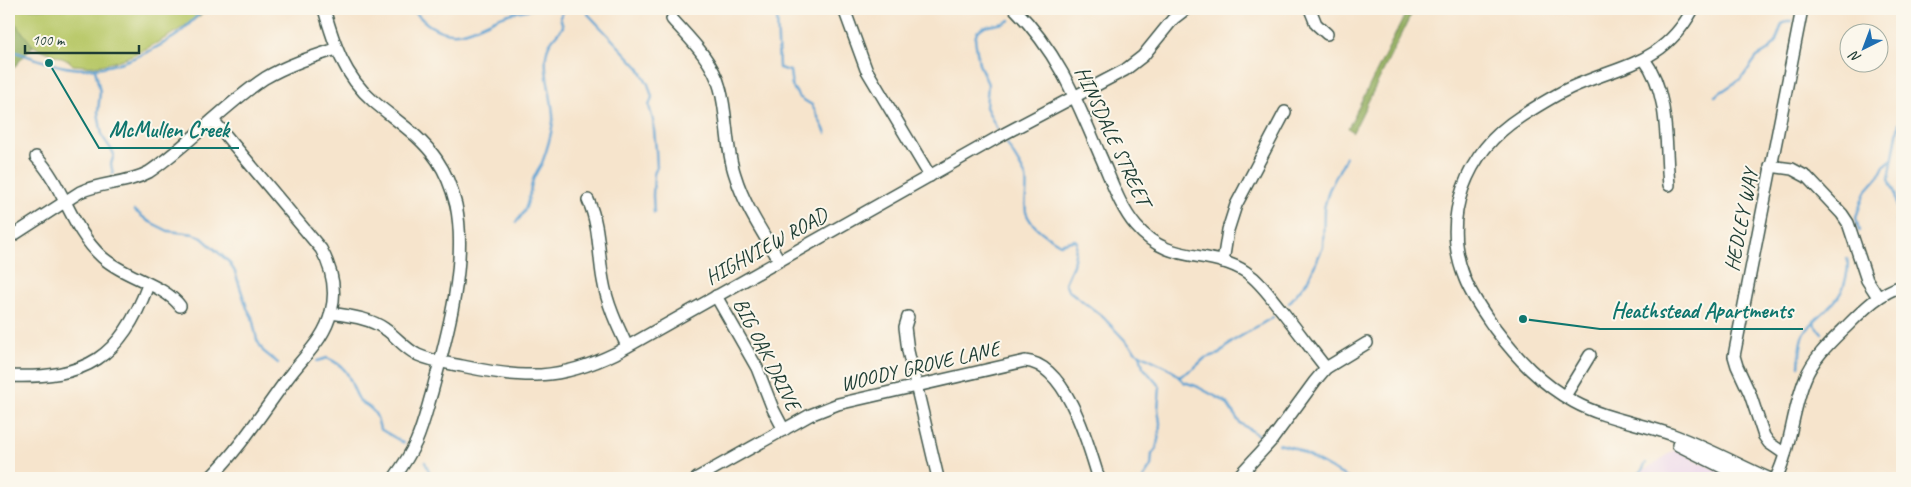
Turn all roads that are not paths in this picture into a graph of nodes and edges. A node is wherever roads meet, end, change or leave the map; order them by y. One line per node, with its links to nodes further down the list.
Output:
1 (324, 9): 10 (street)
2 (844, 9): 17 (street)
3 (1015, 9): 12 (street, HINSDALE STREET)
4 (1186, 9): 12 (street, HIGHVIEW ROAD)
5 (1310, 9): 9 (street)
6 (1693, 9): 11 (street)
7 (1802, 9): 16 (street, HEDLEY WAY)
8 (672, 19): 22 (street)
9 (1327, 34)
10 (336, 49): 14 (street); 34 (street)
11 (1644, 60): 18 (street); 38 (street)
12 (1075, 97): 17 (street, HIGHVIEW ROAD); 23 (street, HINSDALE STREET)
13 (1284, 112): 23 (street)
14 (213, 120): 20 (street); 29 (street)
15 (36, 157): 20 (street)
16 (1770, 166): 27 (street); 41 (street, HEDLEY WAY)
17 (930, 176): 22 (street, HIGHVIEW ROAD)
18 (1669, 185)
19 (588, 200): 32 (street)
20 (64, 202): 21 (street); 24 (street)
21 (9, 238)
22 (779, 260): 26 (street, HIGHVIEW ROAD)
23 (1223, 262): 35 (street, HINSDALE STREET)
24 (148, 284): 28 (street); 36 (street)
25 (1902, 286): 27 (street)
26 (716, 296): 32 (street, HIGHVIEW ROAD); 39 (street, BIG OAK DRIVE)
27 (1878, 297): 41 (street)
28 (180, 306)
29 (331, 313): 34 (street, HIGHVIEW ROAD); 44 (street)
30 (908, 318): 37 (street)
31 (1367, 343): 35 (street)
32 (627, 346): 34 (street, HIGHVIEW ROAD)
33 (1590, 355): 38 (street)
34 (441, 361): 45 (street)
35 (1326, 368): 48 (street)
36 (9, 376)
37 (916, 385): 39 (street, WOODY GROVE LANE); 43 (street, WOODY GROVE LANE); 47 (street)
38 (1565, 396): 40 (street)
39 (784, 430): 42 (street, WOODY GROVE LANE)
40 (1659, 431): 49 (street); 50 (street)
41 (1785, 454): 51 (street)
42 (715, 474): 46 (street, WOODY GROVE LANE)
43 (1098, 476)
44 (210, 478)
45 (394, 478)
46 (698, 478)
47 (938, 478)
48 (1237, 478)
49 (1744, 478)
50 (1768, 478)
51 (1776, 478)

